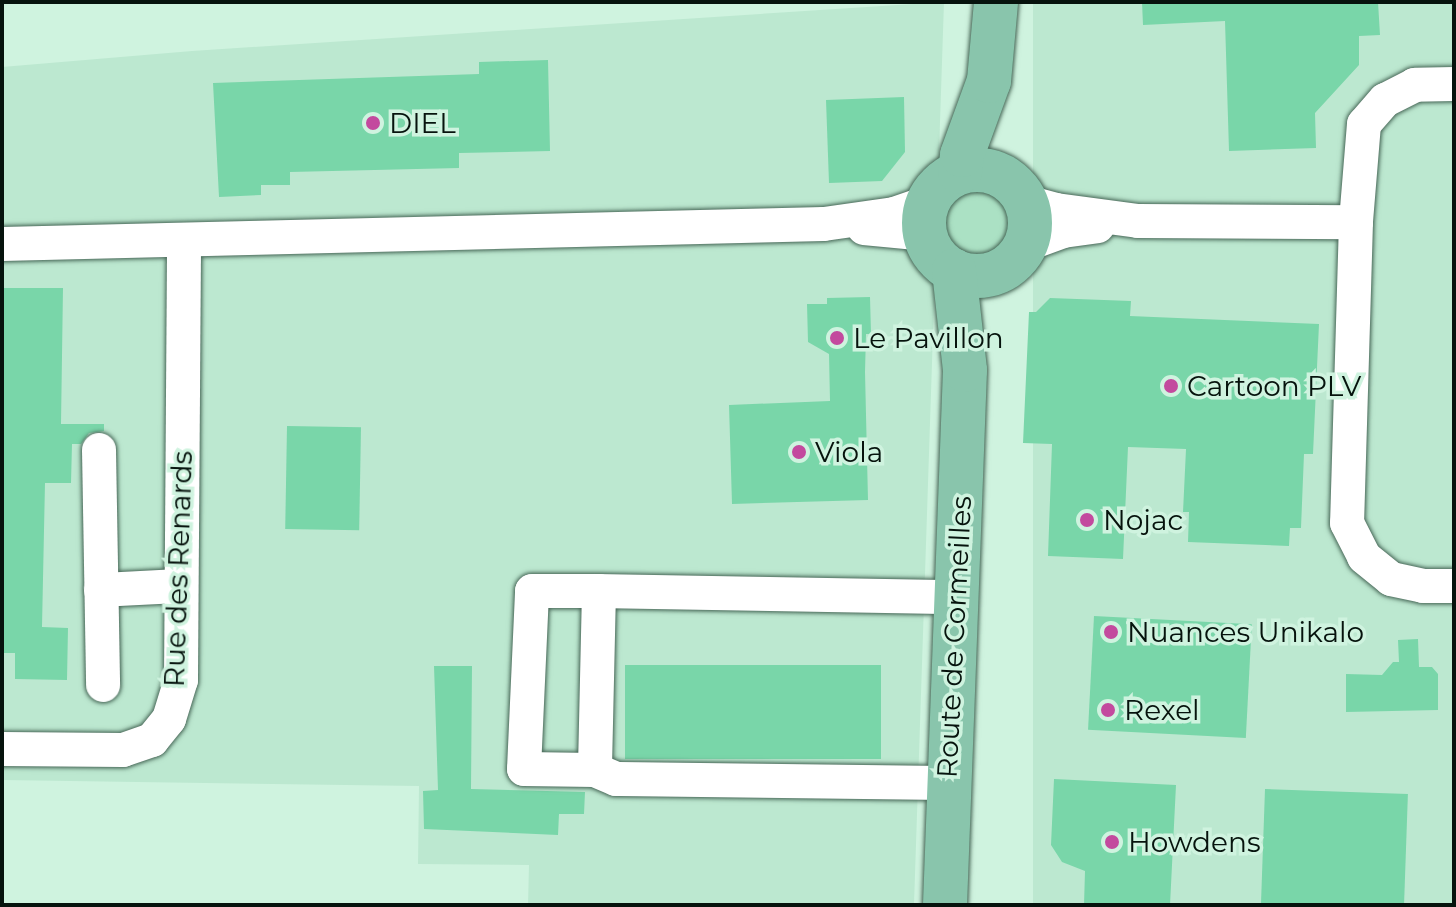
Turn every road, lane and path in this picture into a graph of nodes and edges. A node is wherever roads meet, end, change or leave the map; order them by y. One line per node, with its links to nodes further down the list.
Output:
1 (996, 2): 5 (main road)
2 (1454, 84): 4 (street)
3 (926, 218): 5 (main road); 5 (main road); 6 (street)
4 (1356, 222): 5 (street); 10 (street)
5 (993, 223): 13 (main road, Route de Cormeilles)
6 (184, 241): 7 (street); 9 (street, Rue des Renards)
7 (2, 244)
8 (99, 450): 11 (street)
9 (181, 586): 11 (street); 15 (street, Rue des Renards)
10 (1454, 586)
11 (101, 590): 14 (street)
12 (599, 591): 13 (street); 16 (street); 16 (street)
13 (955, 597): 17 (main road, Route de Cormeilles)
14 (103, 685)
15 (2, 749)
16 (595, 770): 17 (street)
17 (948, 783): 18 (main road, Route de Cormeilles)
18 (945, 905)

